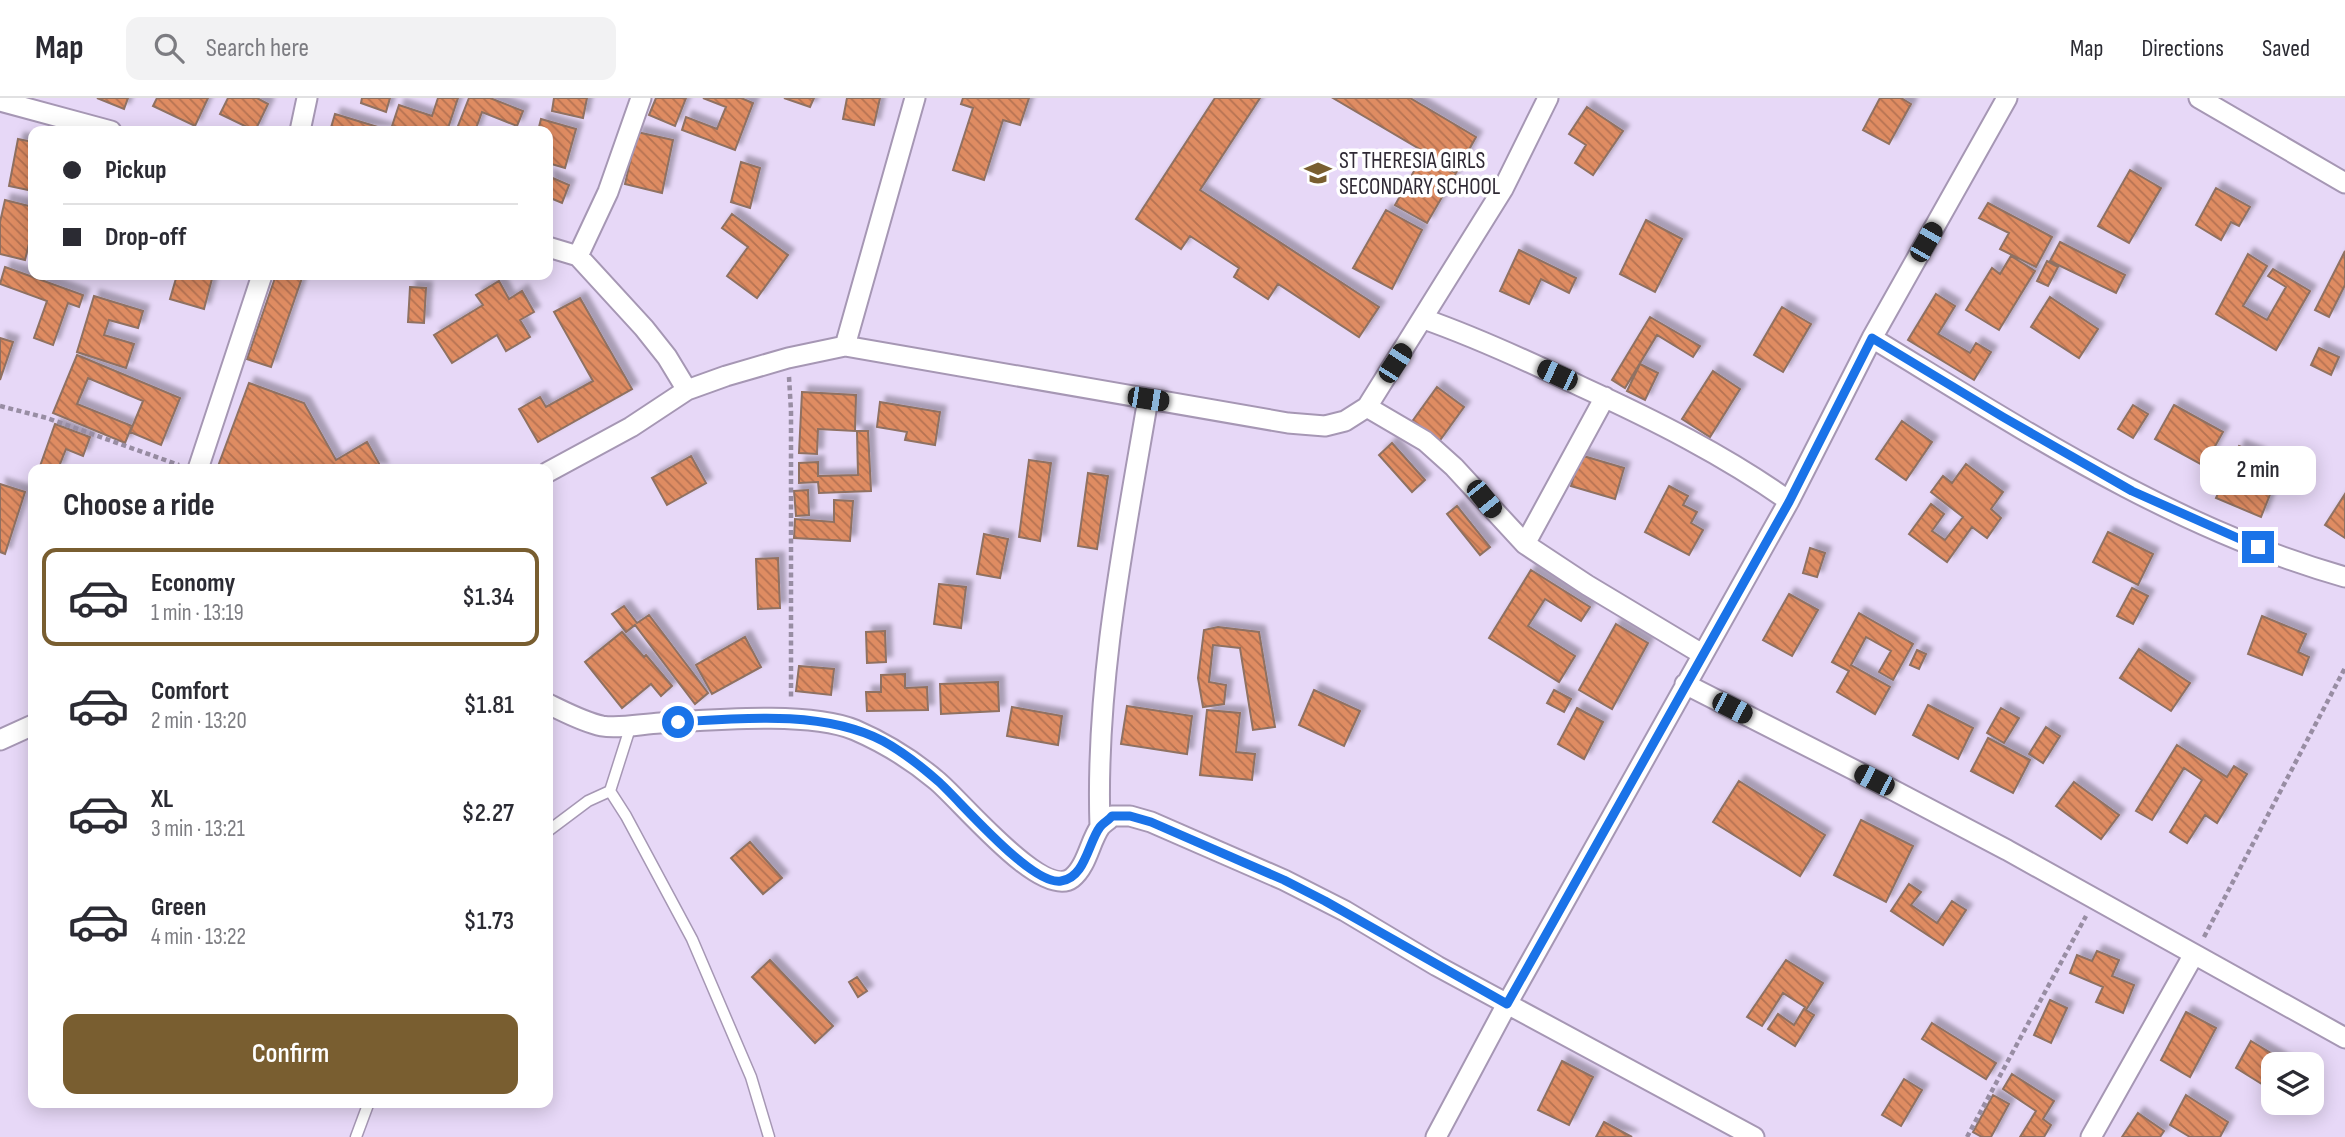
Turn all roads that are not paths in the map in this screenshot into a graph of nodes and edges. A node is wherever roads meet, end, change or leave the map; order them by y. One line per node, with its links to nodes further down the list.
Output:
1 (307, 98): 9 (street)
2 (641, 98): 12 (street)
3 (915, 98): 16 (street)
4 (1548, 98): 14 (street)
5 (2007, 98): 15 (street)
6 (2199, 98): 10 (street)
7 (0, 100): 8 (street)
8 (93, 126)
9 (301, 126)
10 (2345, 183)
11 (553, 248): 12 (street)
12 (578, 256): 17 (street)
13 (260, 280): 21 (street)
14 (1424, 319): 18 (street); 20 (street)
15 (1872, 338): 23 (street); 25 (street)
16 (845, 346): 17 (street); 19 (street)
17 (687, 390): 22 (street)
18 (1605, 397): 23 (street); 24 (street)
19 (1148, 399): 20 (street); 34 (street)
20 (1367, 407): 24 (street)
21 (200, 464)
22 (553, 469)
23 (1789, 502): 26 (street)
24 (1525, 544): 26 (street)
25 (2345, 577)
26 (1702, 654): 27 (street)
27 (1685, 684): 35 (street); 36 (street)
28 (553, 706): 29 (street)
29 (631, 725): 32 (lane); 34 (street)
30 (28, 727): 31 (street)
31 (0, 740)
32 (610, 791): 33 (lane); 40 (lane)
33 (553, 827)
34 (1100, 827): 36 (street)
35 (2193, 956): 37 (street); 43 (street)
36 (1507, 1004): 41 (street); 42 (street)
37 (2345, 1038)
38 (367, 1108): 39 (lane)
39 (356, 1137)
40 (769, 1137)
41 (1436, 1137)
42 (1754, 1137)
43 (2091, 1137)

